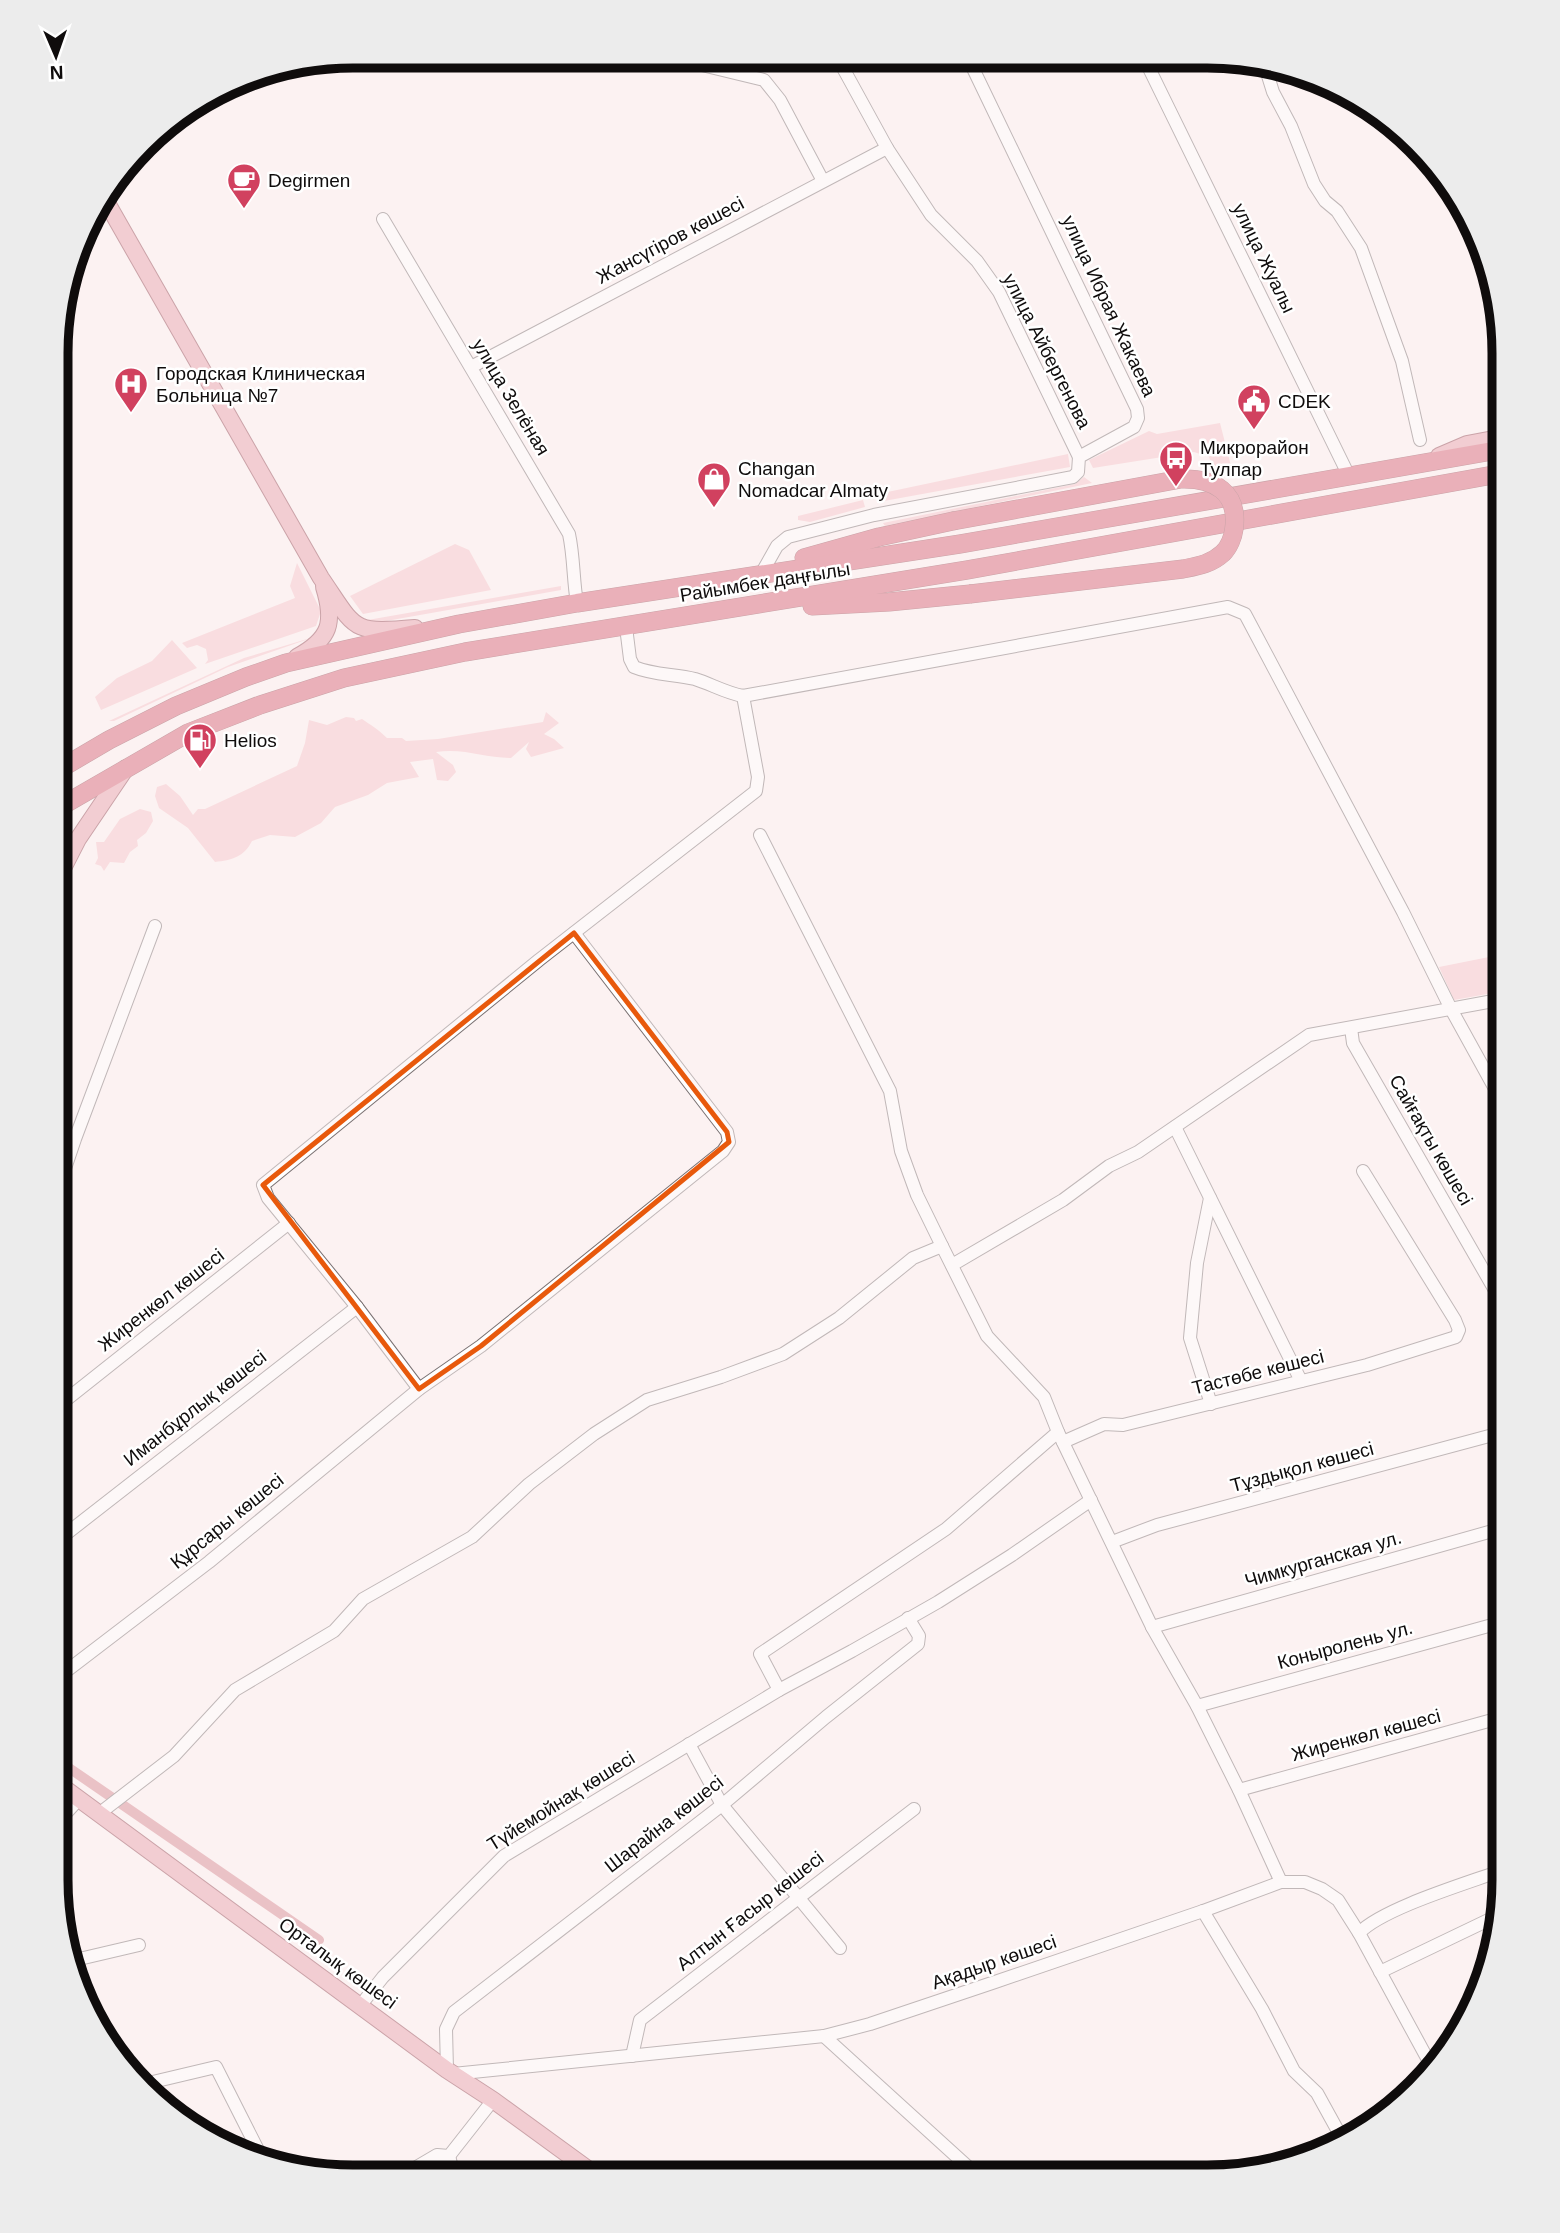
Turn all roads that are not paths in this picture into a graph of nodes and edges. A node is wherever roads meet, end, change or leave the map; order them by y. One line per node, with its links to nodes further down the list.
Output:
1 (714, 68): 7 (street)
2 (843, 68): 6 (street, улица Айбергенова)
3 (973, 68): 14 (street, улица Ибрая Жакаева)
4 (1149, 68): 17 (street, улица Жуалы)
5 (1268, 75): 11 (street)
6 (887, 148): 7 (street, Жансүгіров көшесі); 14 (street, улица Айбергенова)
7 (822, 181): 10 (street, Жансүгіров көшесі)
8 (109, 206): 23 (main road)
9 (383, 219): 10 (street, улица Зелёная)
10 (471, 367): 25 (street, улица Зелёная)
11 (1420, 440)
12 (1492, 440): 15 (main road)
13 (1492, 451): 15 (highway, Райымбек даңғылы)
14 (1079, 457): 20 (street, улица Ибрая Жакаева)
15 (1423, 463): 17 (highway, Райымбек даңғылы)
16 (1492, 475): 18 (highway, Райымбек даңғылы)
17 (1349, 476): 24 (highway, Райымбек даңғылы)
18 (1466, 480): 19 (main road); 26 (highway, Райымбек даңғылы)
19 (1492, 481)
20 (874, 515): 21 (street); 22 (street)
21 (879, 537): 22 (highway); 26 (highway, bridge)
22 (764, 569): 24 (highway)
23 (321, 578): 27 (main road); 29 (main road)
24 (729, 579): 25 (highway, Райымбек даңғылы)
25 (577, 603): 27 (highway, Райымбек даңғылы)
26 (735, 609): 28 (highway, Райымбек даңғылы)
27 (459, 624): 29 (highway, Райымбек даңғылы)
28 (626, 626): 30 (street); 32 (highway, Райымбек даңғылы)
29 (286, 663): 31 (highway, Райымбек даңғылы)
30 (743, 696): 37 (street); 39 (street)
31 (68, 764)
32 (128, 766): 33 (highway, Райымбек даңғылы); 35 (main road)
33 (68, 802)
34 (761, 835): 47 (street)
35 (68, 857)
36 (155, 926): 43 (street)
37 (575, 933): 46 (street); 52 (street, Құрсары көшесі)
38 (1492, 1001): 39 (street)
39 (1451, 1009): 40 (street); 41 (street)
40 (1351, 1028): 42 (street); 49 (street, Сайғақты көшесі)
41 (1492, 1083)
42 (1175, 1127): 45 (street); 48 (street)
43 (68, 1160)
44 (1363, 1171): 51 (street, Тастөбе көшесі)
45 (1210, 1198): 51 (street); 54 (street)
46 (289, 1223): 50 (street); 53 (street, Жиренкөл көшесі)
47 (942, 1246): 48 (street); 75 (street)
48 (952, 1265): 56 (street)
49 (1492, 1285)
50 (357, 1307): 52 (street); 59 (street, Иманбұрлық көшесі)
51 (1301, 1381): 54 (street, Тастөбе көшесі)
52 (419, 1389): 64 (street, Құрсары көшесі)
53 (68, 1398)
54 (1211, 1404): 56 (street, Тастөбе көшесі)
55 (1492, 1435): 60 (street, Тұздықол көшесі)
56 (1061, 1437): 57 (street); 65 (street)
57 (1091, 1500): 60 (street); 61 (street, Түйемойнақ көшесі)
58 (1492, 1531): 63 (street, Чимкурганская ул.)
59 (68, 1532)
60 (1112, 1542): 63 (street)
61 (908, 1618): 65 (street, Түйемойнақ көшесі); 72 (street, Шарайна көшесі)
62 (1492, 1625): 66 (street, Коныролень ул.)
63 (1152, 1627): 66 (street)
64 (68, 1670)
65 (779, 1690): 68 (street, Түйемойнақ көшесі)
66 (1197, 1706): 70 (street)
67 (1492, 1720): 70 (street, Жиренкөл көшесі)
68 (689, 1744): 72 (street); 86 (street, Түйемойнақ көшесі)
69 (68, 1790): 71 (main road, Орталық көшесі)
70 (1239, 1790): 77 (street)
71 (80, 1798): 74 (street); 75 (main road, Орталық көшесі)
72 (722, 1805): 78 (street); 90 (street, Шарайна көшесі)
73 (914, 1809): 78 (street, Алтын Ғасыр көшесі)
74 (68, 1811)
75 (100, 1813): 86 (main road, Орталық көшесі)
76 (1492, 1874): 81 (street)
77 (1281, 1882): 79 (street, Ақадыр көшесі); 81 (street, Ақадыр көшесі)
78 (798, 1898): 83 (street); 88 (street, Алтын Ғасыр көшесі)
79 (1203, 1912): 87 (street, Ақадыр көшесі); 93 (street)
80 (1489, 1920): 85 (street)
81 (1359, 1933): 85 (street, Ақадыр көшесі)
82 (139, 1945): 84 (street)
83 (840, 1948)
84 (79, 1959)
85 (1380, 1972): 89 (street, Ақадыр көшесі)
86 (360, 2006): 90 (main road, Орталық көшесі)
87 (824, 2036): 88 (street, Ақадыр көшесі); 99 (street)
88 (632, 2056): 90 (street, Ақадыр көшесі)
89 (1428, 2059)
90 (450, 2072): 92 (main road, Орталық көшесі)
91 (153, 2082): 94 (street)
92 (493, 2100): 95 (street); 98 (main road, Орталық көшесі)
93 (1339, 2132)
94 (257, 2148)
95 (449, 2156): 96 (street); 97 (street)
96 (420, 2165)
97 (451, 2165)
98 (582, 2165)
99 (966, 2165)

